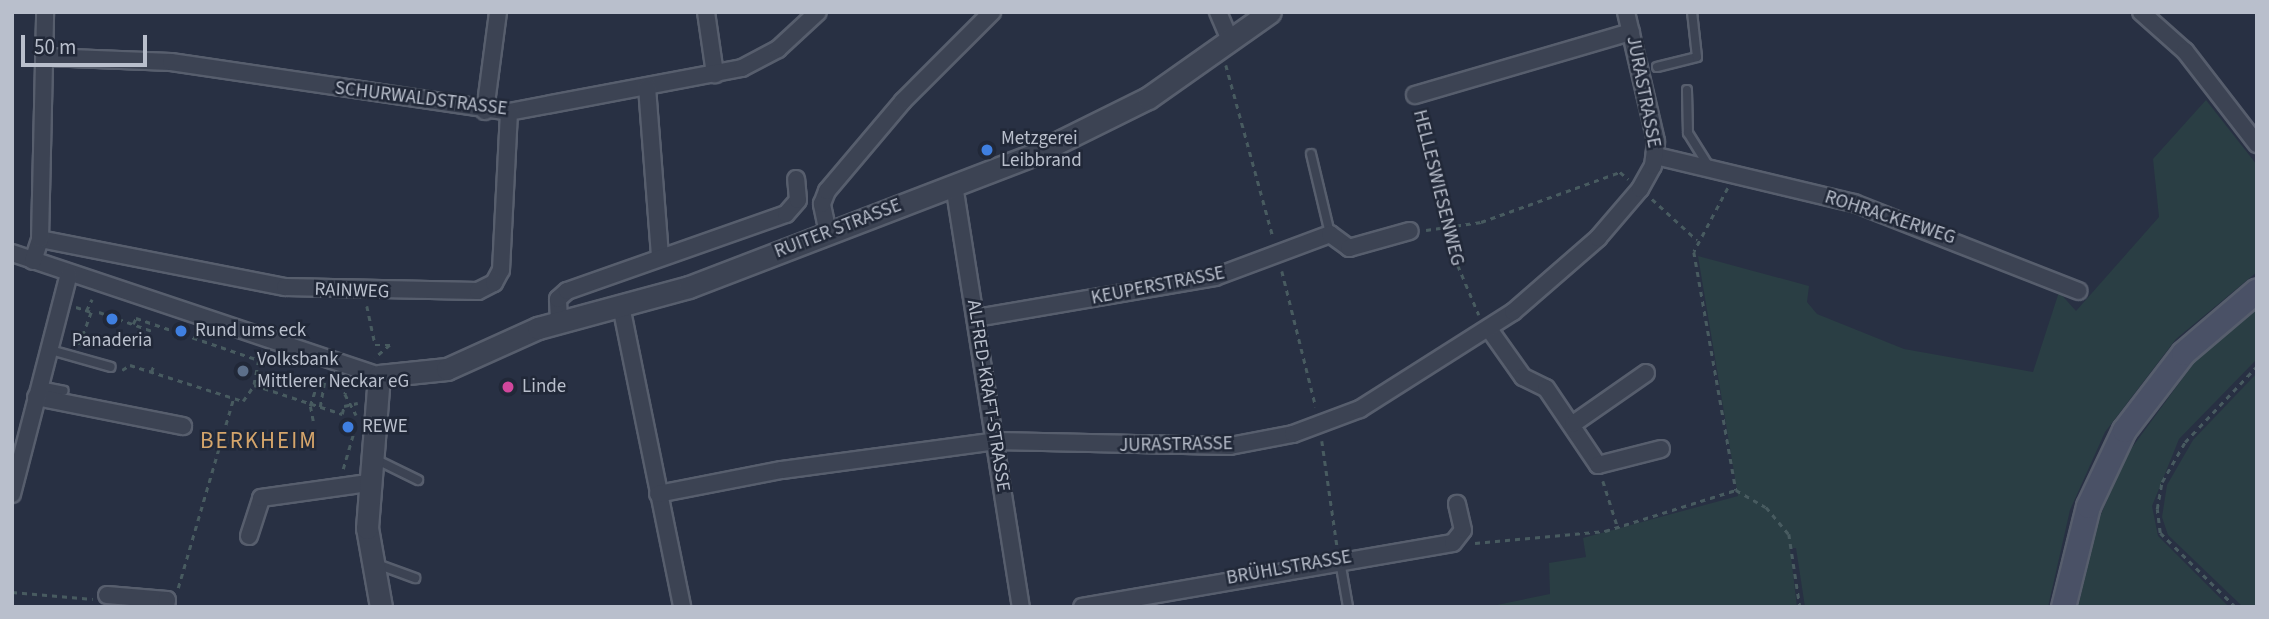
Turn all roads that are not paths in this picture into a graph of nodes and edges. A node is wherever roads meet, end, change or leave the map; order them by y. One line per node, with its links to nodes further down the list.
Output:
1 (45, 12): 13 (street)
2 (498, 12): 19 (street)
3 (706, 12): 15 (street)
4 (818, 12): 15 (street, SCHURWALDSTRASSE)
5 (992, 12): 28 (street)
6 (1218, 12): 12 (street)
7 (1270, 12): 12 (street, RUITER STRASSE)
8 (1626, 12): 11 (street, JURASTRASSE)
9 (1692, 12): 14 (lane)
10 (2141, 12): 21 (street)
11 (1631, 32): 18 (street, HELLESWIESENWEG); 23 (street, JURASTRASSE)
12 (1226, 45): 26 (street, RUITER STRASSE)
13 (45, 57): 19 (street, SCHURWALDSTRASSE); 30 (street)
14 (1657, 67)
15 (715, 74): 16 (street, SCHURWALDSTRASSE)
16 (647, 87): 20 (street, SCHURWALDSTRASSE); 32 (street)
17 (1687, 90): 24 (lane)
18 (1415, 95)
19 (485, 111): 20 (street, SCHURWALDSTRASSE)
20 (509, 112): 30 (street, RAINWEG)
21 (2254, 135)
22 (1311, 154): 29 (lane)
23 (1656, 156): 24 (street, ROHRACKERWEG); 40 (street, JURASTRASSE)
24 (1724, 176): 36 (street, ROHRACKERWEG)
25 (796, 179): 32 (street)
26 (954, 185): 28 (street, RUITER STRASSE); 38 (street, ALFRED-KRAFT-STRASSE)
27 (1410, 231): 29 (street)
28 (828, 233): 37 (street, RUITER STRASSE)
29 (1330, 234): 38 (street, KEUPERSTRASSE)
30 (40, 239): 33 (street)
31 (12, 253): 33 (street)
32 (660, 256): 39 (street)
33 (33, 261): 34 (street)
34 (69, 274): 41 (street); 43 (street)
35 (2257, 290): 68 (main road)
36 (2078, 291)
37 (621, 306): 39 (street, RUITER STRASSE); 55 (street)
38 (976, 318): 49 (street, ALFRED-KRAFT-STRASSE)
39 (559, 320): 43 (street, RUITER STRASSE)
40 (1489, 330): 47 (street); 49 (street, JURASTRASSE)
41 (47, 349): 42 (lane); 45 (street)
42 (111, 367)
43 (377, 367): 51 (street)
44 (1646, 373): 47 (street)
45 (38, 391): 46 (lane); 48 (street); 54 (street)
46 (64, 391)
47 (1573, 424): 50 (street)
48 (183, 426)
49 (996, 441): 55 (street, JURASTRASSE); 65 (street, ALFRED-KRAFT-STRASSE)
50 (1661, 449)
51 (369, 457): 52 (lane); 53 (street)
52 (418, 480)
53 (368, 483): 57 (street); 59 (street)
54 (12, 494)
55 (658, 494): 64 (street)
56 (1457, 504): 58 (street, BRÜHLSTRASSE)
57 (249, 536)
58 (1339, 559): 66 (street, BRÜHLSTRASSE); 67 (lane)
59 (371, 563): 60 (lane); 63 (street)
60 (415, 578)
61 (107, 596): 62 (street)
62 (167, 603)
63 (381, 607)
64 (682, 607)
65 (1021, 607)
66 (1082, 607)
67 (1348, 607)
68 (2063, 607)

